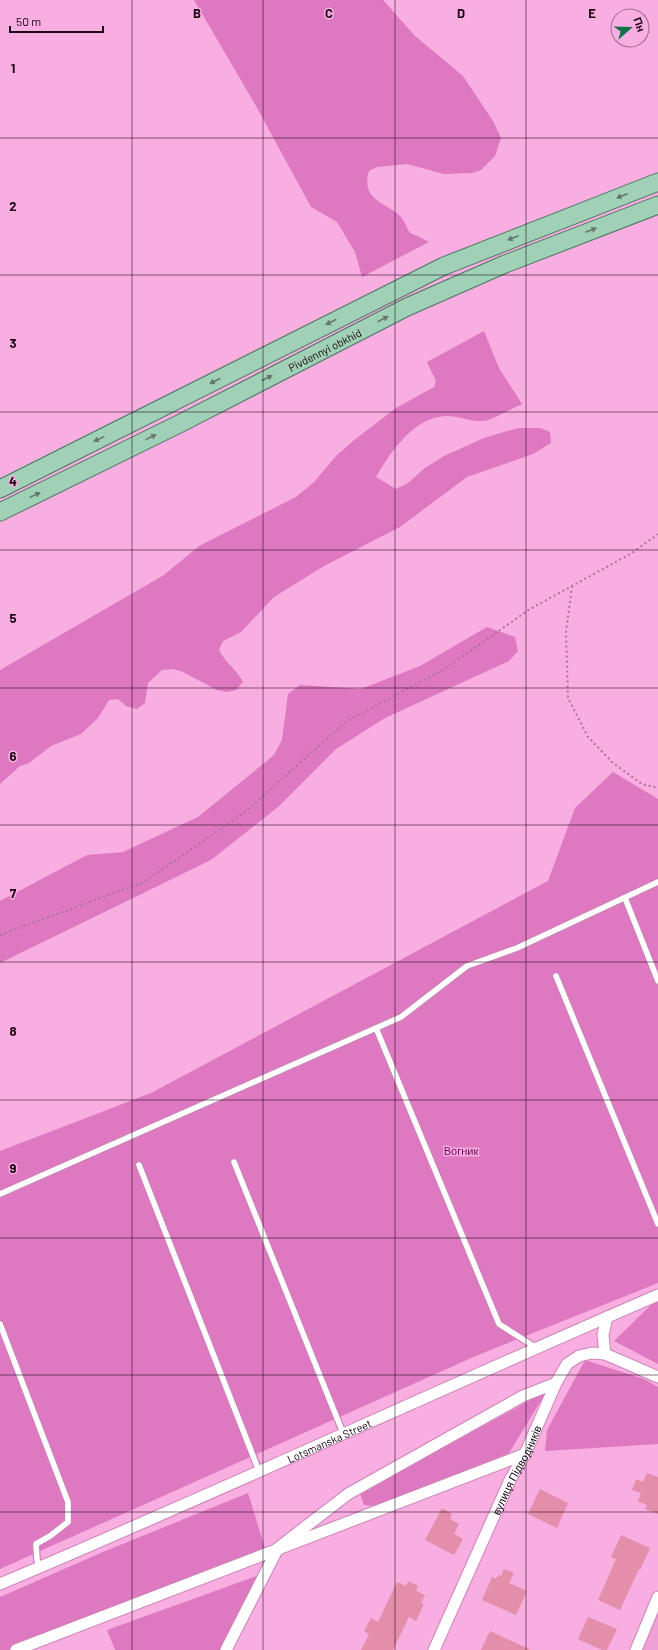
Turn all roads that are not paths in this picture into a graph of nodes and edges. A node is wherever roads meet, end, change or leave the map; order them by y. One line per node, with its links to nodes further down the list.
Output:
1 (658, 182): 3 (main road, Pivdennyi obkhid, one-way to 3)
2 (658, 204): 4 (main road, Pivdennyi obkhid, one-way to 2)
3 (0, 489)
4 (0, 512)
5 (658, 882): 6 (lane)
6 (624, 898): 8 (lane); 9 (lane)
7 (556, 976): 13 (lane)
8 (658, 981)
9 (376, 1028): 12 (lane); 17 (lane)
10 (234, 1162): 21 (lane)
11 (139, 1165): 23 (lane)
12 (0, 1194)
13 (658, 1224)
14 (658, 1295): 15 (street, Lotsmanska Street)
15 (608, 1317): 17 (street, Lotsmanska Street); 18 (street)
16 (0, 1324): 25 (lane)
17 (535, 1347): 21 (street, Lotsmanska Street)
18 (605, 1354): 19 (street); 20 (street, вулиця Підводників)
19 (658, 1377)
20 (556, 1383): 22 (street, вулиця Підводників); 24 (street)
21 (343, 1433): 23 (street, Lotsmanska Street)
22 (525, 1454): 24 (street); 30 (street, вулиця Підводників)
23 (259, 1471): 25 (street, Lotsmanska Street)
24 (278, 1548): 28 (street); 29 (street)
25 (40, 1567): 26 (street, Lotsmanska Street)
26 (0, 1584)
27 (658, 1597): 31 (street)
28 (16, 1650)
29 (226, 1650)
30 (434, 1650)
31 (636, 1650)

